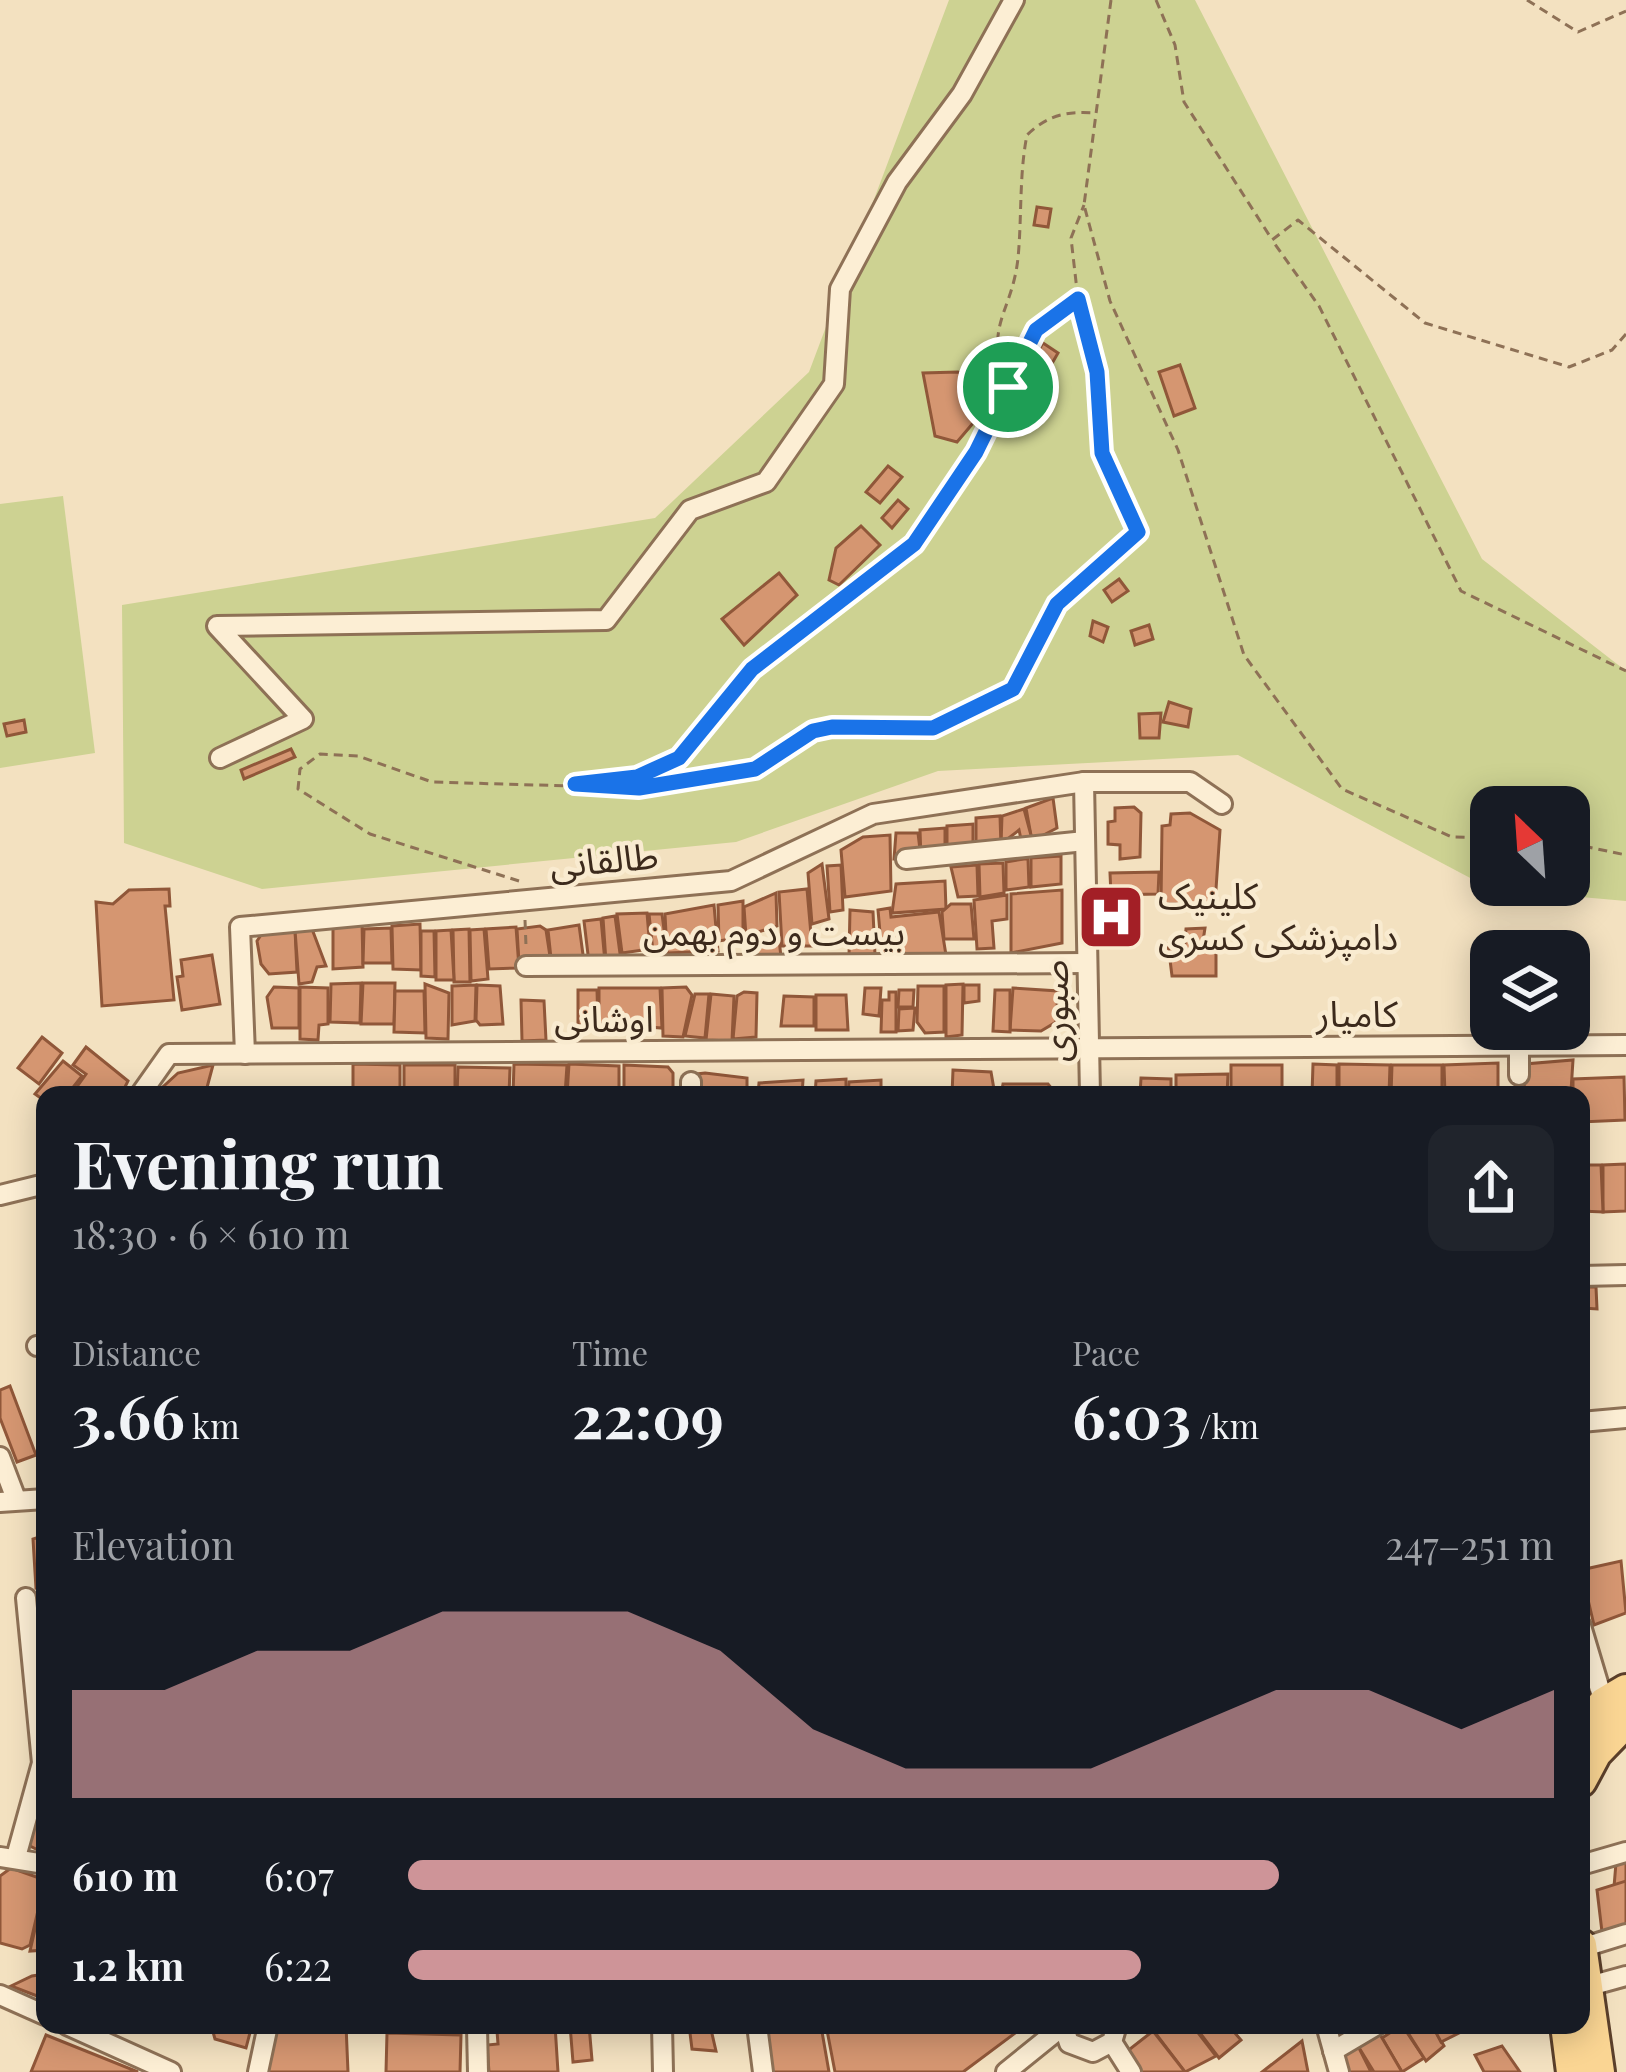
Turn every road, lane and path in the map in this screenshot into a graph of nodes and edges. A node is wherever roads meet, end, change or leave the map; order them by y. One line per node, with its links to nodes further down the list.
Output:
1 (1014, 0): 13 (street)
2 (1111, 0): 6 (path)
3 (1156, 0): 8 (path)
4 (1527, 0): 5 (path)
5 (1626, 11)
6 (1096, 113): 7 (path); 11 (path)
7 (1084, 206): 9 (path); 17 (path)
8 (1272, 240): 10 (path); 12 (path)
9 (1078, 299): 11 (path); 15 (path)
10 (1626, 334)
11 (1008, 387): 15 (path)
12 (1626, 671)
13 (220, 758)
14 (1084, 782): 16 (street, طالقانی); 18 (street, صبوری); 22 (street, طالقانی)
15 (575, 784): 22 (path)
16 (1222, 804)
17 (1470, 837)
18 (1085, 841): 21 (street); 23 (street, صبوری)
19 (1590, 848): 20 (path)
20 (1626, 856)
21 (906, 859)
22 (523, 891): 24 (path); 30 (street, طالقانی)
23 (1087, 963): 24 (street, بیست و دوم بهمن); 28 (street, صبوری)
24 (526, 966)
25 (1590, 1045): 26 (street, کامیار)
26 (1626, 1045)
27 (1470, 1046): 28 (street, کامیار)
28 (1089, 1049): 30 (street, اوشانی); 33 (street, صبوری)
29 (1519, 1050): 31 (street)
30 (244, 1054): 32 (street, اوشانی)
31 (1519, 1075)
32 (146, 1086)
33 (1090, 1086)
34 (36, 1186): 35 (street)
35 (0, 1196)
36 (1626, 1275): 37 (street)
37 (1590, 1276)
38 (1626, 1418): 39 (street)
39 (1590, 1420)
40 (0, 1457): 41 (street)
41 (8, 1501)
42 (26, 1598): 44 (street)
43 (1590, 1645): 45 (street)
44 (36, 1695)
45 (1619, 1705): 46 (main road); 47 (main road)
46 (1590, 1723)
47 (1590, 1764)
48 (36, 1782): 50 (street)
49 (1626, 1852): 51 (street)
50 (8, 1857)
51 (1590, 1862)
52 (1626, 1934): 53 (street)
53 (1590, 1944)
54 (1626, 1976): 55 (street)
55 (1590, 1986)
56 (0, 1995): 57 (street)
57 (36, 2011)
58 (1590, 2013): 81 (main road)
59 (87, 2034): 71 (street)
60 (266, 2034): 72 (street)
61 (475, 2034): 73 (street)
62 (662, 2034): 74 (street)
63 (759, 2034): 75 (street)
64 (1052, 2034): 76 (street)
65 (1068, 2034): 69 (street)
66 (1329, 2034): 70 (street)
67 (1361, 2034): 70 (street)
68 (1567, 2034): 80 (main road)
69 (1114, 2035): 77 (street); 78 (street)
70 (1333, 2050): 79 (street)
71 (171, 2072)
72 (258, 2072)
73 (478, 2072)
74 (663, 2072)
75 (763, 2072)
76 (1006, 2072)
77 (1089, 2072)
78 (1130, 2072)
79 (1339, 2072)
80 (1572, 2072)
81 (1599, 2072)

